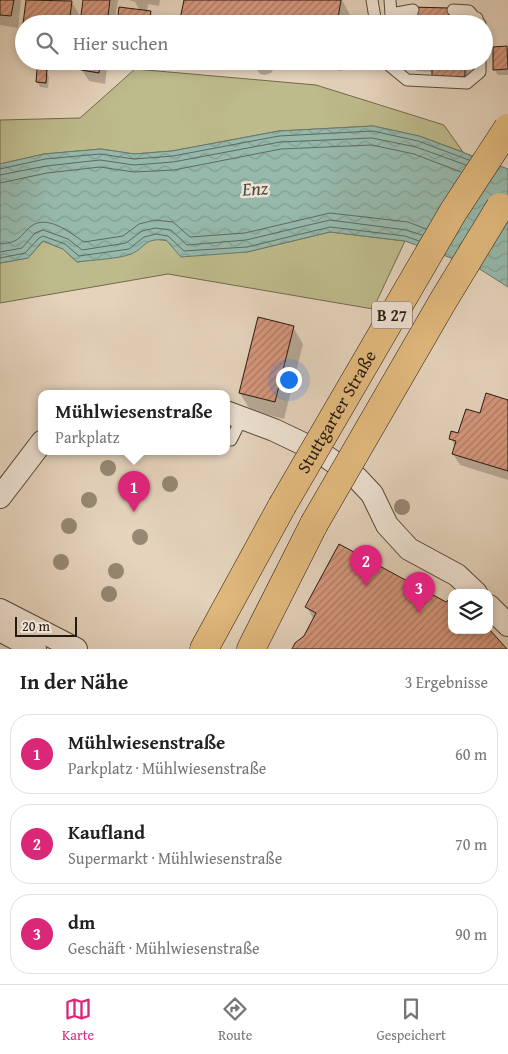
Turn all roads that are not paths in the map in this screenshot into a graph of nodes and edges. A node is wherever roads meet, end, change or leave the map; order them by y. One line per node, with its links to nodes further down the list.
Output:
1 (372, 0): 4 (lane)
2 (390, 0): 5 (lane)
3 (413, 14): 6 (lane)
4 (374, 15)
5 (392, 15)
6 (409, 15)
7 (453, 15): 8 (lane)
8 (473, 15)
9 (395, 70): 12 (lane)
10 (402, 70): 12 (lane)
11 (480, 70): 12 (lane)
12 (407, 80)
13 (508, 128): 24 (main road, Stuttgarter Straße / B 27, bridge)
14 (508, 195): 27 (main road, Stuttgarter Straße / B 27, bridge)
15 (234, 415): 16 (lane); 19 (street)
16 (231, 440)
17 (38, 448): 18 (street)
18 (2, 498)
19 (472, 589)
20 (0, 610): 26 (street)
21 (493, 610): 22 (street)
22 (508, 625)
23 (0, 630): 25 (street)
24 (203, 646)
25 (35, 649)
26 (76, 649)
27 (251, 649)

